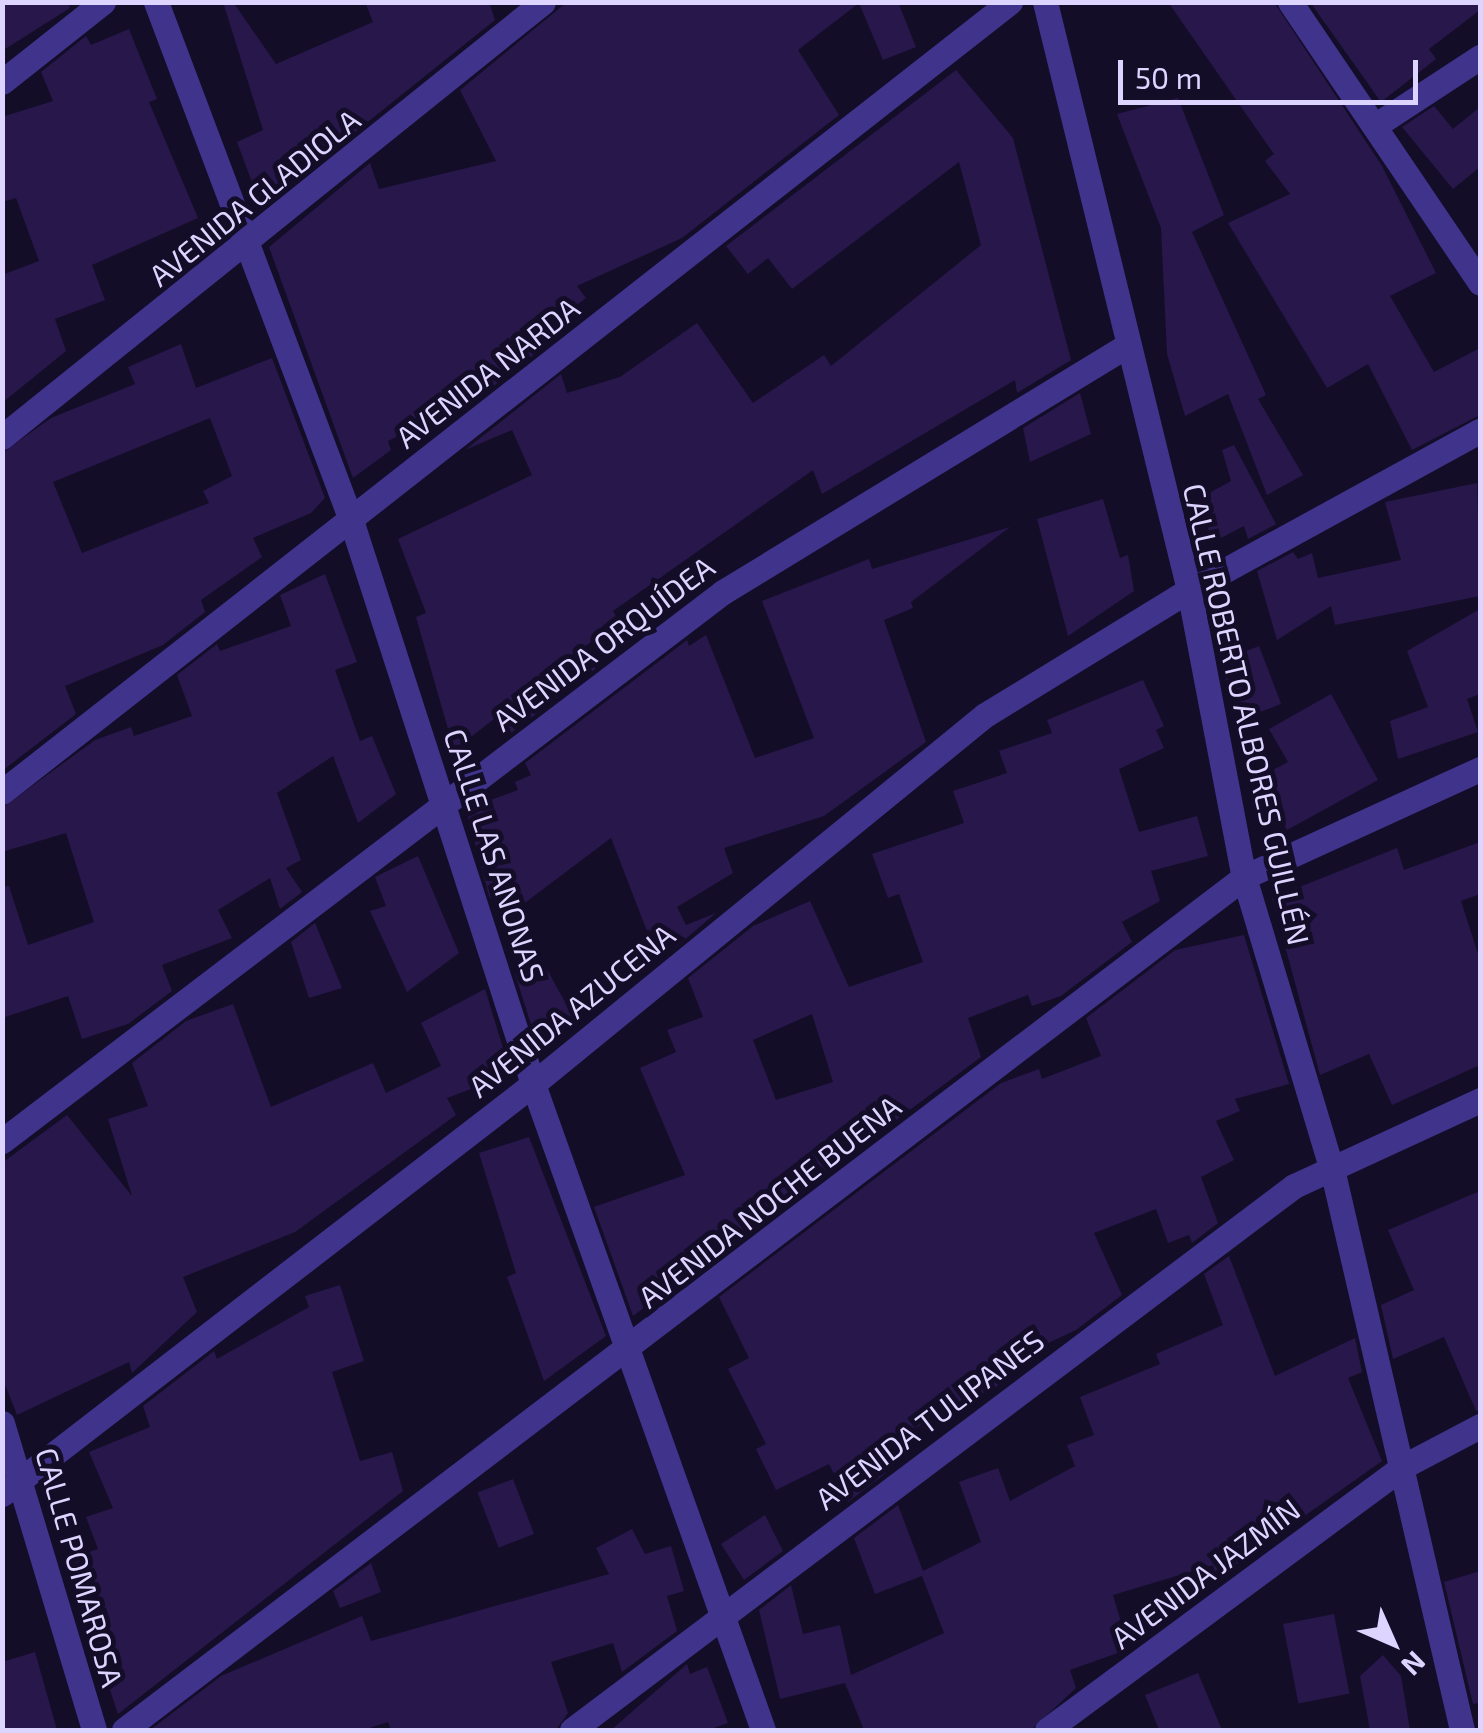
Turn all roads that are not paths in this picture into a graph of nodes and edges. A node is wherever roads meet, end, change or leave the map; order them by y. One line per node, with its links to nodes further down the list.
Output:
1 (103, 2): 8 (street)
2 (156, 2): 10 (street, CALLE LAS ANONAS)
3 (543, 2): 10 (street, AVENIDA GLADIOLA)
4 (1010, 2): 15 (street, AVENIDA NARDA)
5 (1045, 2): 12 (street, CALLE ROBERTO ALBORES GUILLÉN)
6 (1290, 2): 9 (street)
7 (1480, 57): 9 (street)
8 (2, 82)
9 (1379, 124): 11 (street)
10 (244, 250): 14 (street, AVENIDA GLADIOLA); 15 (street, CALLE LAS ANONAS)
11 (1480, 282)
12 (1126, 346): 16 (street, CALLE ROBERTO ALBORES GUILLÉN); 19 (street, AVENIDA ORQUÍDEA)
13 (1480, 431): 16 (street, AVENIDA AZUCENA)
14 (2, 438)
15 (351, 520): 18 (street, AVENIDA NARDA); 19 (street, CALLE LAS ANONAS)
16 (1189, 590): 20 (street, CALLE ROBERTO ALBORES GUILLÉN); 21 (street, AVENIDA AZUCENA)
17 (1480, 769): 20 (street, AVENIDA NOCHE BUENA)
18 (2, 792)
19 (445, 801): 21 (street, CALLE LAS ANONAS); 23 (street, AVENIDA ORQUÍDEA)
20 (1244, 877): 24 (street, CALLE ROBERTO ALBORES GUILLÉN); 25 (street, AVENIDA NOCHE BUENA)
21 (533, 1084): 25 (street, CALLE LAS ANONAS); 29 (street, AVENIDA AZUCENA)
22 (1480, 1100): 24 (street, AVENIDA TULIPANES)
23 (2, 1140)
24 (1333, 1173): 28 (street, CALLE ROBERTO ALBORES GUILLÉN); 30 (street, AVENIDA TULIPANES)
25 (632, 1346): 30 (street, CALLE LAS ANONAS); 32 (street, AVENIDA NOCHE BUENA)
26 (2, 1422): 29 (street, CALLE POMAROSA)
27 (1480, 1426): 28 (street, AVENIDA JAZMÍN)
28 (1402, 1467): 35 (street, AVENIDA JAZMÍN); 36 (street, CALLE ROBERTO ALBORES GUILLÉN)
29 (12, 1487): 31 (street, CALLE POMAROSA)
30 (726, 1613): 33 (street, AVENIDA TULIPANES); 34 (street, CALLE LAS ANONAS)
31 (94, 1730)
32 (124, 1730)
33 (572, 1730)
34 (763, 1730)
35 (1047, 1730)
36 (1462, 1730)

